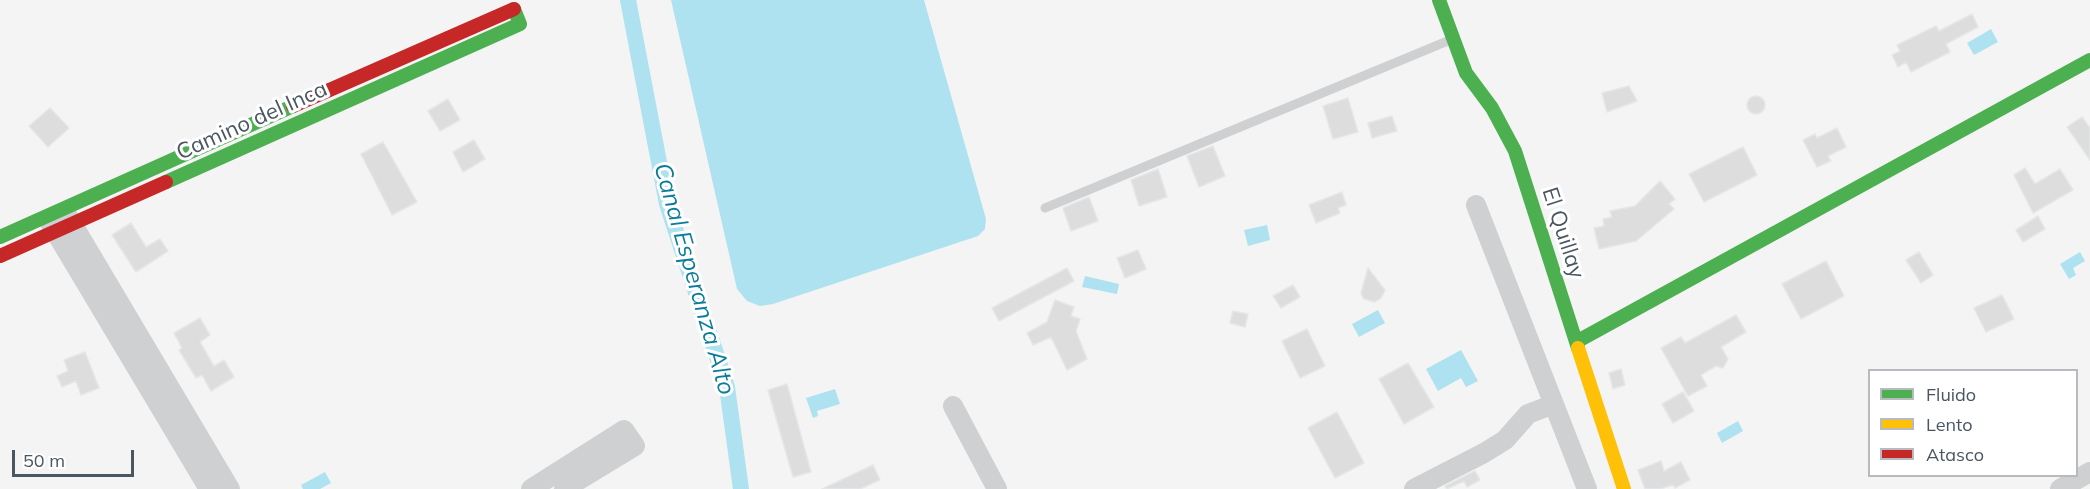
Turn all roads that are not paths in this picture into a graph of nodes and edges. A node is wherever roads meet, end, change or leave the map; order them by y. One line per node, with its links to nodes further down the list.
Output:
1 (1439, 0): 2 (street, El Quillay)
2 (1452, 39): 5 (lane); 9 (street, El Quillay)
3 (2090, 60): 9 (street)
4 (1476, 205): 10 (street)
5 (1045, 208)
6 (59, 220): 6 (street, Camino del Inca); 7 (street, Camino del Inca); 8 (street, Camino del Inca); 13 (street); 14 (street)
7 (0, 237)
8 (0, 256)
9 (1576, 342): 20 (street, El Quillay)
10 (1554, 404): 18 (street); 19 (street)
11 (953, 406): 17 (street)
12 (2090, 472): 21 (street)
13 (209, 489)
14 (230, 489)
15 (531, 489): 16 (street)
16 (564, 489)
17 (998, 489)
18 (1414, 489)
19 (1587, 489)
20 (1624, 489)
21 (2060, 489)

